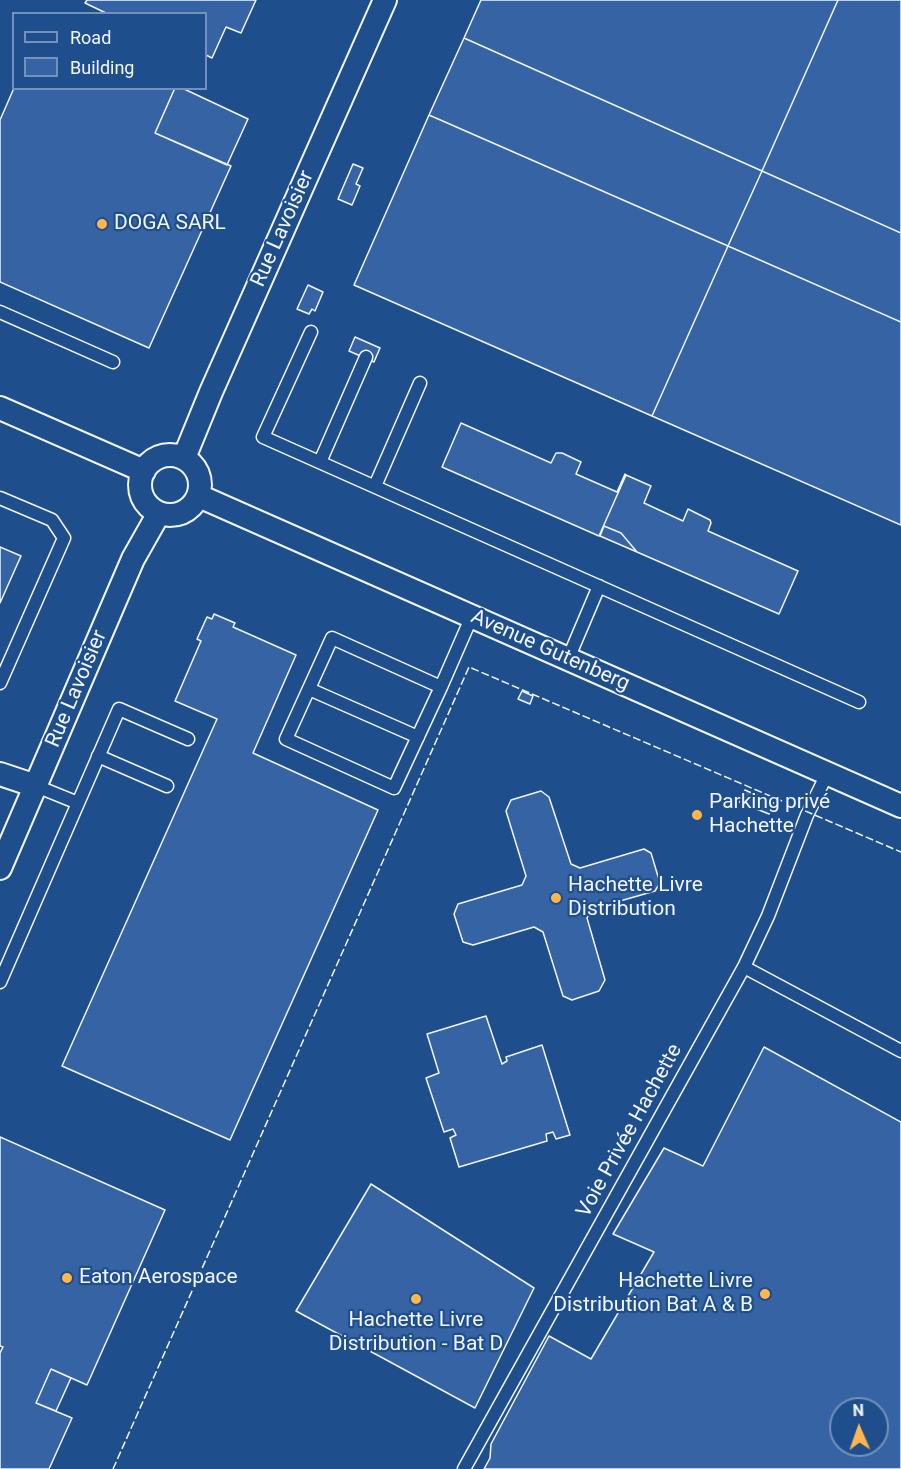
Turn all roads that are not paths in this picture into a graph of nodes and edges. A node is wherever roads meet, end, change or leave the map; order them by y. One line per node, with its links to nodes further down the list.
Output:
1 (385, 0): 8 (street, Rue Lavoisier)
2 (0, 312): 5 (lane)
3 (311, 332): 9 (lane)
4 (366, 357): 9 (lane)
5 (113, 362)
6 (420, 383): 11 (lane)
7 (0, 408): 10 (street)
8 (184, 458): 10 (street); 12 (street)
9 (320, 462): 11 (lane)
10 (144, 471): 14 (street)
11 (375, 486): 15 (lane)
12 (199, 496): 14 (street); 16 (street, Avenue Gutenberg)
13 (0, 498): 18 (lane)
14 (159, 513): 27 (street, Rue Lavoisier)
15 (599, 586): 17 (lane); 21 (lane)
16 (472, 616): 17 (street, Avenue Gutenberg); 19 (lane)
17 (568, 659): 26 (street, Avenue Gutenberg)
18 (0, 683)
19 (441, 687): 20 (lane); 22 (lane)
20 (309, 689): 22 (lane); 22 (lane)
21 (859, 702)
22 (418, 736)
23 (188, 739): 24 (lane)
24 (98, 756): 28 (lane); 29 (lane)
25 (0, 774): 27 (street)
26 (827, 774): 30 (street, Avenue Gutenberg); 32 (lane, Voie Privée Hachette)
27 (36, 786): 29 (lane); 31 (street, Rue Lavoisier)
28 (166, 786)
29 (78, 803): 33 (lane)
30 (901, 806)
31 (0, 868)
32 (744, 967): 34 (lane); 35 (lane, Voie Privée Hachette)
33 (0, 982)
34 (901, 1051)
35 (464, 1469)

